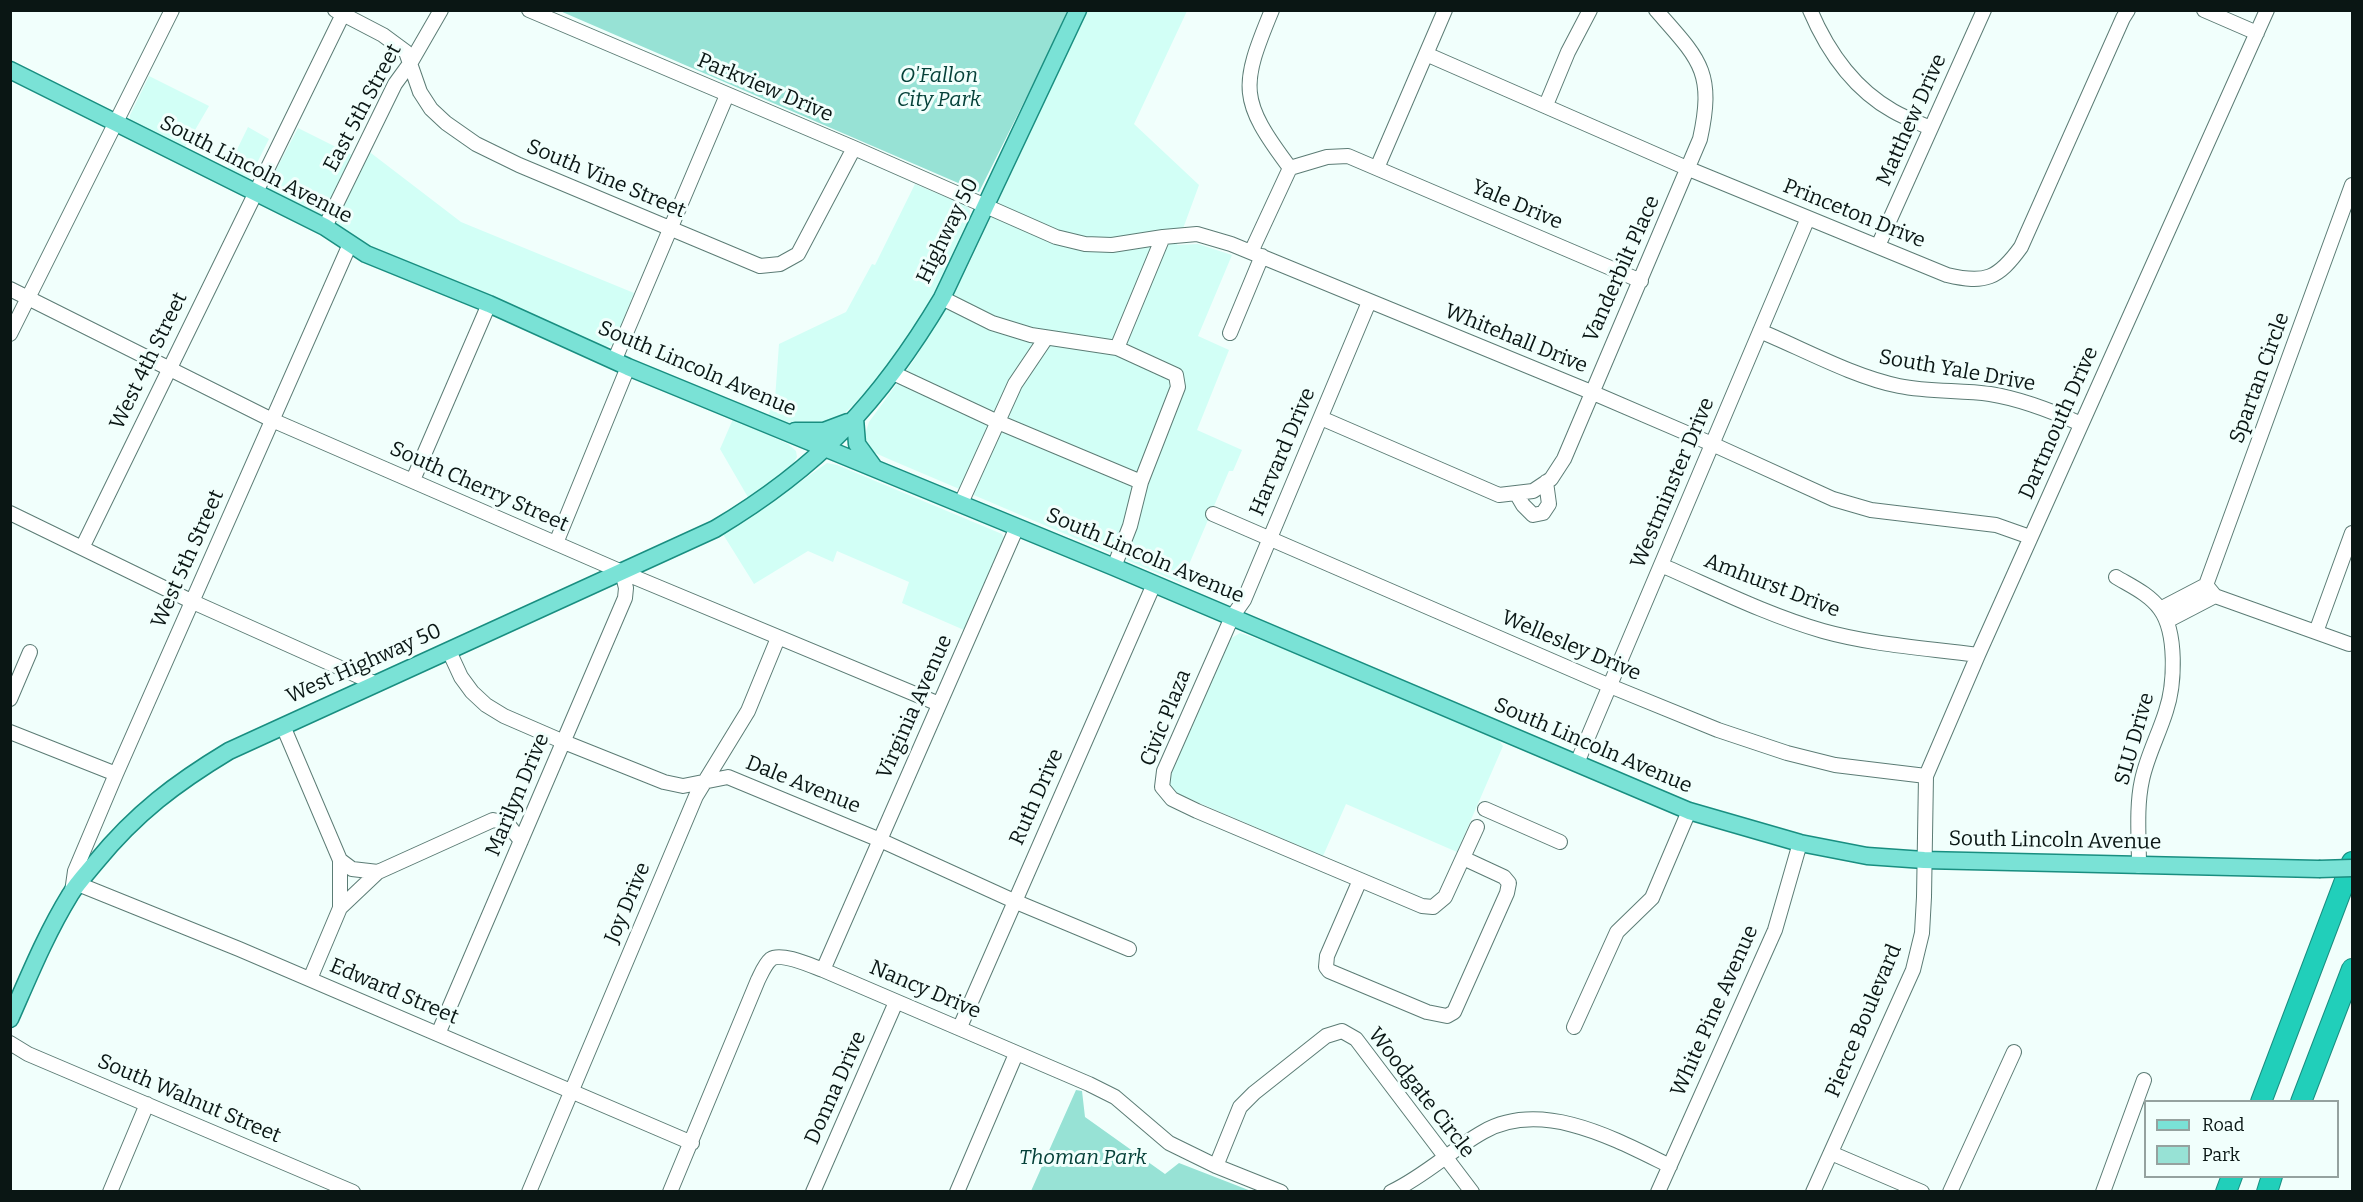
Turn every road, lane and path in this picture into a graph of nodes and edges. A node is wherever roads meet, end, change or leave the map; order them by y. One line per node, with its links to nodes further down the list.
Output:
1 (172, 10): 21 (street)
2 (441, 10): 17 (street, East 5th Street)
3 (529, 10): 19 (street, Parkview Drive)
4 (1078, 10): 29 (main road, Highway 50)
5 (1272, 10): 24 (street)
6 (1445, 10): 16 (street)
7 (1590, 10): 20 (street)
8 (1656, 10): 26 (street, Vanderbilt Place)
9 (1810, 10): 22 (street)
10 (1984, 10): 22 (street, Matthew Drive)
11 (2128, 10): 35 (street, Princeton Drive)
12 (2204, 10): 15 (street)
13 (2267, 10): 15 (street, Dartmouth Drive)
14 (341, 12): 17 (street, South Vine Street); 28 (street, West 4th Street)
15 (2257, 33): 56 (street, Dartmouth Drive)
16 (1426, 54): 20 (street, Princeton Drive); 25 (street)
17 (411, 62): 31 (street, East 5th Street); 32 (street, South Vine Street)
18 (10, 70): 21 (main road, South Lincoln Avenue)
19 (727, 95): 23 (street, Parkview Drive); 32 (street)
20 (1546, 105): 26 (street, Princeton Drive)
21 (116, 124): 28 (main road, South Lincoln Avenue); 39 (street)
22 (1931, 128): 35 (street, Matthew Drive)
23 (854, 148): 29 (street, Parkview Drive); 32 (street, South Vine Street)
24 (1290, 168): 25 (street, Yale Drive); 36 (street)
25 (1377, 168): 37 (street, Yale Drive)
26 (1689, 169): 30 (street, Princeton Drive); 37 (street, Vanderbilt Place)
27 (2352, 184): 79 (street, Spartan Circle)
28 (255, 193): 31 (main road, South Lincoln Avenue); 49 (street, West 4th Street)
29 (985, 206): 33 (street, Whitehall Drive); 40 (main road, Highway 50)
30 (1808, 218): 35 (street, Princeton Drive); 43 (street, Westminster Drive)
31 (325, 227): 34 (main road, South Lincoln Avenue)
32 (668, 229): 48 (street)
33 (1163, 237): 36 (street, Whitehall Drive); 47 (street)
34 (350, 244): 42 (main road, South Lincoln Avenue); 54 (street, West 5th Street)
35 (1878, 246)
36 (1256, 254): 41 (street, Whitehall Drive); 44 (street)
37 (1641, 281): 51 (street, Vanderbilt Place)
38 (10, 289): 39 (street, South Cherry Street)
39 (28, 298): 45 (street); 49 (street, South Cherry Street)
40 (942, 298): 46 (street); 50 (main road, Highway 50)
41 (1369, 302): 51 (street, Whitehall Drive); 53 (street, Harvard Drive)
42 (489, 303): 48 (main road, South Lincoln Avenue); 61 (street)
43 (1760, 331): 56 (street, South Yale Drive); 58 (street, Westminster Drive)
44 (1230, 333)
45 (10, 334)
46 (1046, 338): 47 (street); 55 (street)
47 (1117, 348): 62 (street)
48 (622, 363): 57 (main road, South Lincoln Avenue); 72 (street)
49 (169, 369): 54 (street, South Cherry Street); 73 (street, West 4th Street)
50 (893, 373): 52 (main road, Highway 50); 55 (street)
51 (1591, 392): 58 (street, Whitehall Drive); 63 (street, Vanderbilt Place)
52 (855, 418): 57 (main road); 59 (main road, Highway 50); 60 (main road)
53 (1321, 418): 64 (street); 71 (street, Harvard Drive)
54 (272, 420): 61 (street, South Cherry Street); 80 (street, West 5th Street)
55 (998, 422): 62 (street); 65 (street)
56 (2081, 424): 70 (street, Dartmouth Drive)
57 (782, 430): 59 (main road, South Lincoln Avenue)
58 (1712, 444): 70 (street, Whitehall Drive); 74 (street, Westminster Drive)
59 (826, 448): 60 (main road, South Lincoln Avenue); 76 (main road, West Highway 50)
60 (874, 468): 65 (main road, South Lincoln Avenue)
61 (413, 480): 72 (street, South Cherry Street)
62 (1140, 482): 75 (street)
63 (1546, 482): 64 (street); 64 (street)
64 (1516, 493)
65 (961, 503): 68 (main road, South Lincoln Avenue)
66 (10, 513): 73 (street)
67 (1213, 514): 71 (street, Wellesley Drive)
68 (1017, 527): 75 (main road, South Lincoln Avenue); 93 (street, Virginia Avenue)
69 (2352, 533): 84 (street)
70 (2030, 537): 89 (street, Dartmouth Drive)
71 (1269, 538): 82 (street, Harvard Drive); 91 (street, Wellesley Drive)
72 (555, 543): 76 (street, South Cherry Street)
73 (82, 548): 80 (street)
74 (1661, 565): 89 (street, Amhurst Drive); 91 (street, Westminster Drive)
75 (1114, 567): 78 (main road, South Lincoln Avenue)
76 (622, 572): 85 (street, South Cherry Street); 87 (main road, West Highway 50); 96 (street, Marilyn Drive)
77 (2116, 577): 81 (street, SLU Drive)
78 (1154, 584): 82 (main road, South Lincoln Avenue); 117 (street, Ruth Drive)
79 (2210, 591): 81 (street); 83 (street); 84 (street)
80 (193, 602): 90 (street); 98 (street, West 5th Street)
81 (2160, 609): 83 (street, SLU Drive)
82 (1232, 617): 97 (main road, South Lincoln Avenue); 115 (street, Civic Plaza)
83 (2167, 621): 112 (street, SLU Drive)
84 (2316, 632): 86 (street)
85 (778, 638): 93 (street, South Cherry Street); 100 (street, Joy Drive)
86 (2349, 644)
87 (449, 651): 90 (main road, West Highway 50); 96 (street, Dale Avenue)
88 (30, 652): 92 (street)
89 (1978, 655): 99 (street, Dartmouth Drive)
90 (374, 683): 94 (main road, West Highway 50)
91 (1610, 686): 97 (street, Westminster Drive); 99 (street, Wellesley Drive)
92 (10, 699)
93 (939, 704): 104 (street, Virginia Avenue)
94 (283, 726): 109 (street); 116 (main road, West Highway 50)
95 (10, 732): 98 (street)
96 (564, 742): 100 (street, Dale Avenue); 105 (street, Marilyn Drive)
97 (1576, 763): 102 (main road, South Lincoln Avenue)
98 (116, 774): 116 (street, West 5th Street)
99 (1926, 776): 110 (street, Dartmouth Drive)
100 (705, 782): 104 (street, Dale Avenue); 132 (street, Joy Drive)
101 (1485, 809): 106 (street)
102 (1689, 812): 107 (main road, South Lincoln Avenue); 126 (street)
103 (1477, 827): 108 (street)
104 (880, 840): 117 (street, Dale Avenue); 121 (street, Virginia Avenue)
105 (521, 841): 114 (street); 127 (street, Marilyn Drive)
106 (1560, 842)
107 (1800, 843): 110 (main road, South Lincoln Avenue); 140 (street, White Pine Avenue)
108 (1463, 858): 115 (street); 115 (street)
109 (340, 860): 114 (street); 118 (street)
110 (1924, 861): 112 (main road, South Lincoln Avenue); 137 (street, Pierce Boulevard)
111 (2352, 862): 133 (highway)
112 (2139, 866): 113 (main road, South Lincoln Avenue, bridge)
113 (2352, 868)
114 (378, 872): 118 (street)
115 (1360, 880)
116 (75, 888): 122 (street, Edward Street); 124 (main road, West Highway 50)
117 (1014, 901): 119 (street, Dale Avenue); 125 (street, Ruth Drive)
118 (340, 908): 122 (street)
119 (1129, 949)
120 (2352, 969): 134 (highway)
121 (823, 970): 123 (street, Nancy Drive); 136 (street, Nancy Drive)
122 (310, 979): 127 (street, Edward Street)
123 (896, 1002): 125 (street, Nancy Drive); 145 (street, Donna Drive)
124 (10, 1019)
125 (960, 1027): 130 (street, Nancy Drive)
126 (1574, 1027)
127 (438, 1034): 132 (street, Edward Street)
128 (10, 1043): 135 (street, South Walnut Street)
129 (2014, 1052): 153 (street)
130 (1016, 1054): 139 (street, Nancy Drive); 146 (street)
131 (2144, 1080): 154 (street)
132 (572, 1092): 136 (street, Edward Street); 143 (street, Joy Drive)
133 (2261, 1100)
134 (2301, 1100)
135 (147, 1104): 141 (street, South Walnut Street); 142 (street)
136 (692, 1143): 144 (street, Nancy Drive)
137 (1831, 1153): 151 (street, Pierce Boulevard); 152 (street)
138 (1446, 1157): 139 (street, Woodgate Circle); 140 (street); 148 (street); 149 (street, Woodgate Circle)
139 (1216, 1166): 147 (street, Nancy Drive)
140 (1670, 1166): 150 (street, White Pine Avenue)
141 (344, 1190)
142 (110, 1191)
143 (529, 1191)
144 (670, 1191)
145 (813, 1191)
146 (957, 1191)
147 (1281, 1191)
148 (1391, 1191)
149 (1472, 1191)
150 (1658, 1191)
151 (1813, 1191)
152 (1922, 1191)
153 (1950, 1191)
154 (2103, 1191)

